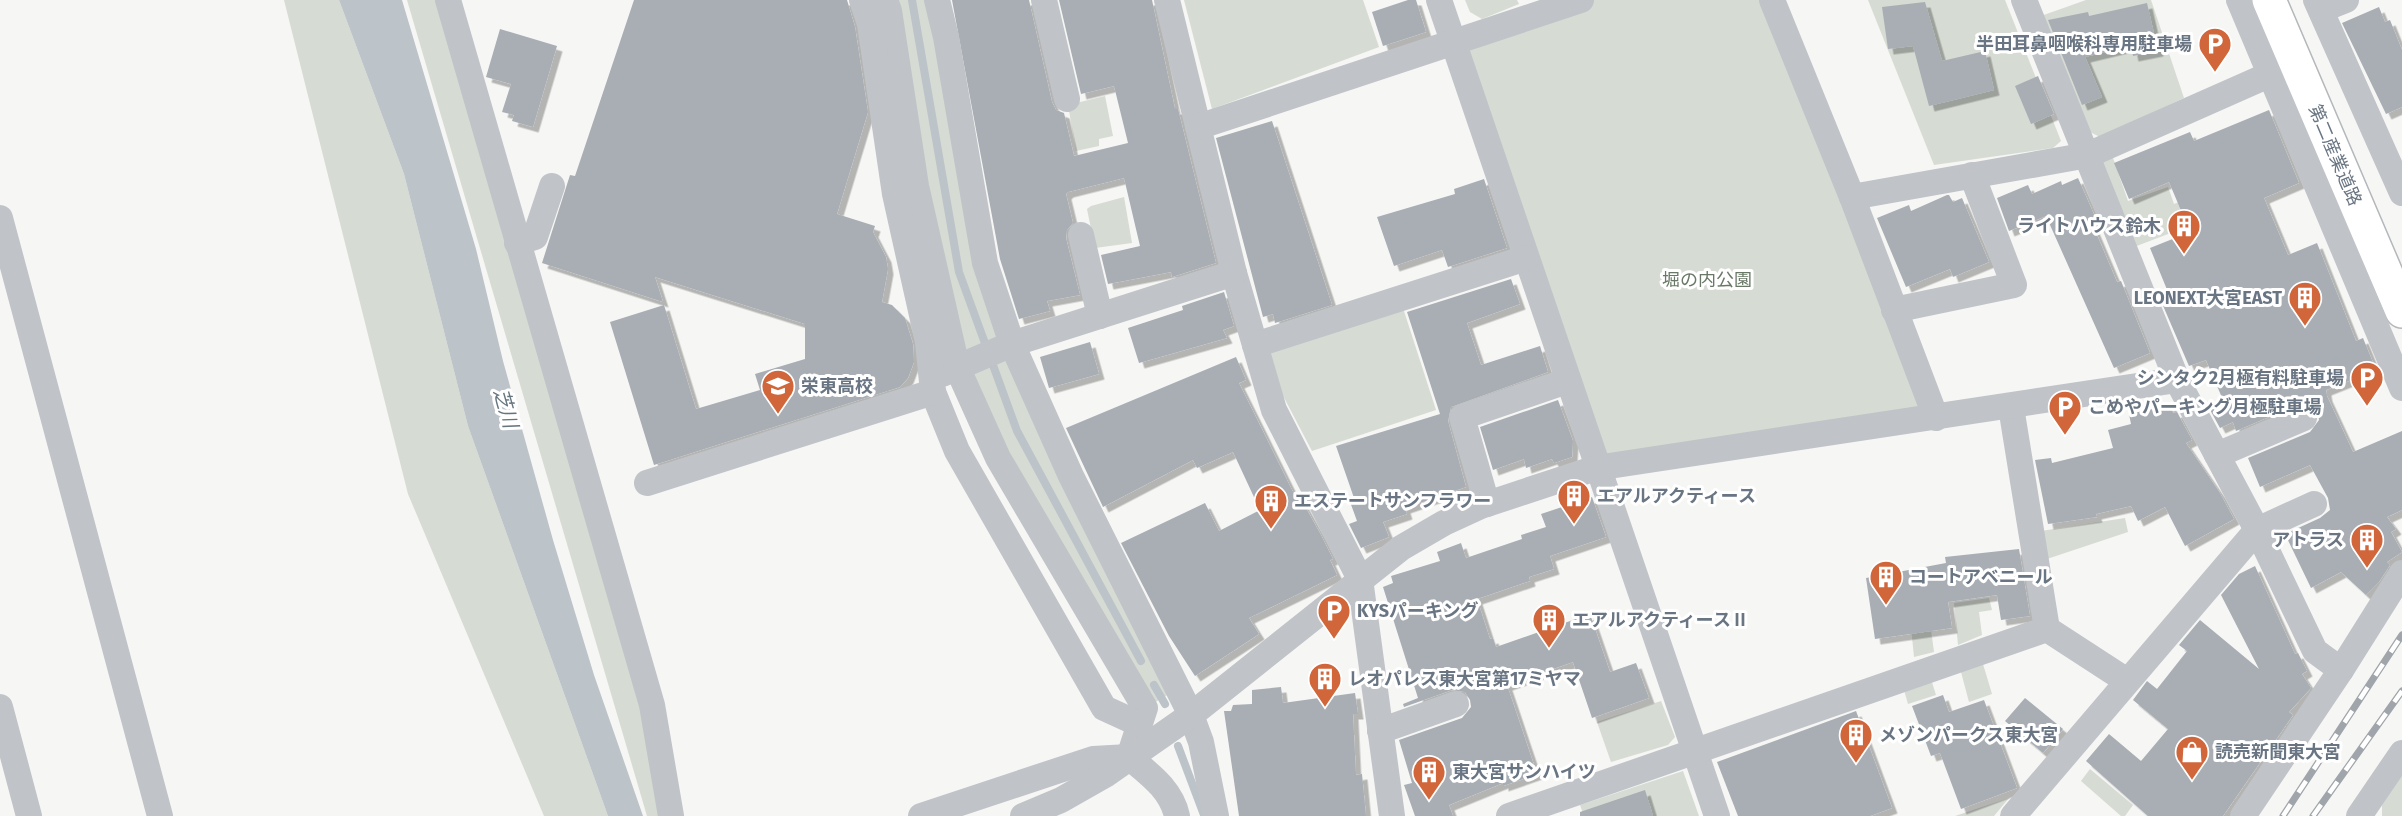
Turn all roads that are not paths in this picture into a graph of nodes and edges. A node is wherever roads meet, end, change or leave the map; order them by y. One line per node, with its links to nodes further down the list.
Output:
1 (448, 0): 27 (street)
2 (862, 0): 39 (street)
3 (885, 0): 36 (street)
4 (937, 0): 35 (street)
5 (1044, 0): 18 (street)
6 (1167, 0): 19 (street)
7 (1439, 0): 16 (street)
8 (1581, 0): 16 (street)
9 (1772, 0): 24 (street)
10 (2024, 0): 20 (street)
11 (2239, 0): 17 (street)
12 (2269, 0): 32 (main road, 第二産業道路)
13 (2290, 0): 28 (main road, 第二産業道路)
14 (2346, 0): 15 (street)
15 (2319, 5): 23 (street)
16 (1453, 42): 19 (street); 29 (street)
17 (2271, 74): 20 (street); 40 (street)
18 (1067, 99)
19 (1198, 127): 30 (street)
20 (2088, 156): 21 (street); 37 (street)
21 (1972, 175): 24 (street); 31 (street)
22 (552, 186): 27 (street)
23 (2402, 193)
24 (1852, 197): 31 (street)
25 (0, 218): 65 (street)
26 (1081, 235): 33 (street)
27 (517, 243): 66 (street)
28 (2402, 256)
29 (1526, 258): 34 (street); 38 (street)
30 (1233, 273): 33 (street); 34 (street)
31 (1894, 310): 42 (street)
32 (2402, 310)
33 (1100, 316): 35 (street)
34 (1255, 345): 51 (street)
35 (1004, 348): 36 (street); 57 (street)
36 (957, 367): 39 (street); 58 (street)
37 (2177, 380): 41 (street); 44 (street)
38 (1567, 381): 45 (street); 47 (street)
39 (932, 385): 46 (street); 58 (street)
40 (2402, 388)
41 (2011, 406): 42 (street); 52 (street)
42 (1936, 418): 45 (street)
43 (2304, 418): 44 (street)
44 (2217, 454): 49 (street)
45 (1596, 468): 47 (street); 60 (street)
46 (647, 483)
47 (1487, 504): 51 (street)
48 (2314, 504): 49 (street)
49 (2257, 530): 53 (street); 54 (street)
50 (2402, 573): 53 (street)
51 (1360, 579): 57 (street); 59 (street)
52 (2047, 629): 54 (street); 60 (street)
53 (2341, 670): 75 (street)
54 (2127, 681): 74 (street)
55 (1456, 704): 59 (street)
56 (0, 707): 64 (street)
57 (1178, 723): 62 (street); 70 (street)
58 (1139, 724): 62 (street)
59 (1380, 731): 71 (street)
60 (1694, 750): 72 (street); 73 (street)
61 (2402, 753): 63 (street)
62 (1129, 757): 67 (street); 68 (street); 69 (street)
63 (2362, 814)
64 (29, 816)
65 (160, 816)
66 (671, 816)
67 (921, 816)
68 (1024, 816)
69 (1177, 816)
70 (1216, 816)
71 (1392, 816)
72 (1509, 816)
73 (1717, 816)
74 (2013, 816)
75 (2243, 816)

